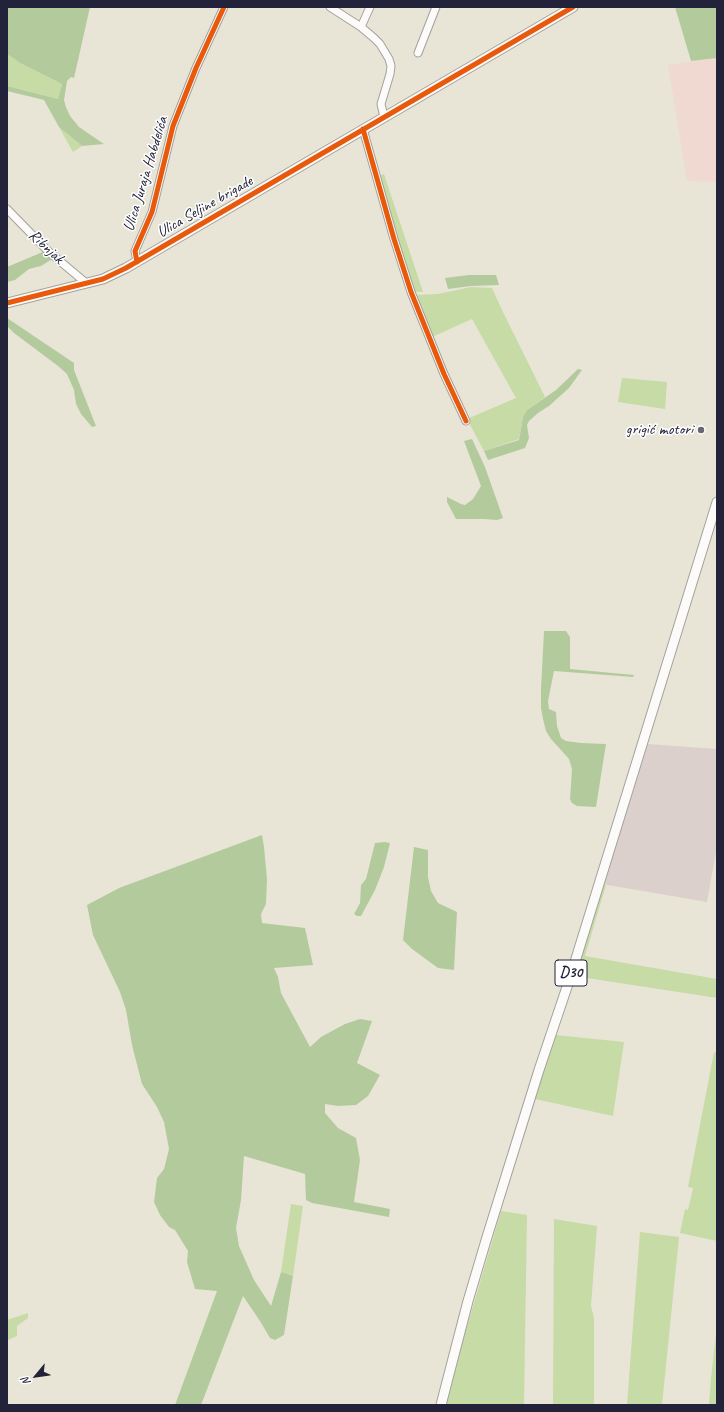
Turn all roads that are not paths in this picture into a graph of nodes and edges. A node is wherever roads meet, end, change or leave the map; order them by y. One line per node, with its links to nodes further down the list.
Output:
1 (224, 7): 12 (street, Ulica Juraja Habdelića)
2 (330, 7): 7 (street)
3 (370, 7): 7 (street)
4 (436, 7): 8 (street)
5 (573, 7): 6 (main road, Ulica Seljine brigade)
6 (561, 11): 9 (main road, Ulica Seljine brigade)
7 (360, 27): 9 (street)
8 (418, 53)
9 (384, 118): 10 (main road, Ulica Seljine brigade)
10 (363, 129): 12 (main road, Ulica Seljine brigade); 15 (street)
11 (7, 209): 13 (street, Ribnjak)
12 (137, 262): 13 (main road, Ulica Seljine brigade)
13 (86, 283): 14 (main road, Ulica Seljine brigade)
14 (7, 303)
15 (466, 422)
16 (717, 502): 17 (main road, D30)
17 (441, 1405)

